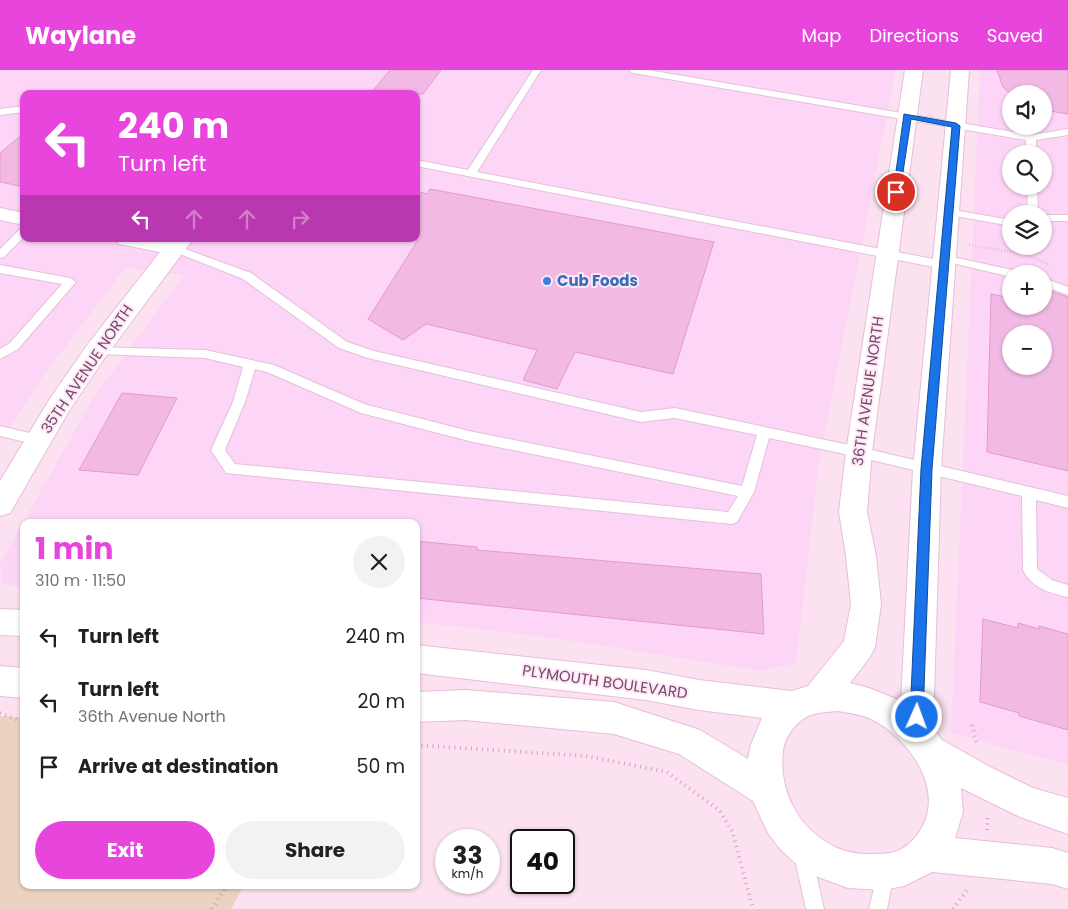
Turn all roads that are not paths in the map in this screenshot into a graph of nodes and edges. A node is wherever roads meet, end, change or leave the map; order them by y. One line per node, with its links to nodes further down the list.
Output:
1 (537, 70): 13 (lane)
2 (633, 70): 7 (lane)
3 (914, 70): 7 (street, 36TH AVENUE NORTH)
4 (960, 70): 8 (street)
5 (20, 110): 6 (lane)
6 (0, 112)
7 (907, 116): 8 (lane); 23 (street, 36TH AVENUE NORTH)
8 (956, 126): 10 (lane); 14 (street)
9 (1068, 132): 10 (lane)
10 (1031, 138): 11 (lane)
11 (1031, 145)
12 (420, 164): 13 (lane)
13 (471, 174): 23 (lane)
14 (948, 212): 19 (lane); 25 (street)
15 (0, 214): 16 (street)
16 (20, 218)
17 (1052, 218): 18 (lane)
18 (1068, 218)
19 (1002, 221)
20 (20, 234): 24 (lane)
21 (166, 242): 22 (street)
22 (178, 243): 30 (street, 35TH AVENUE NORTH); 34 (lane)
23 (887, 254): 25 (lane); 36 (street, 36TH AVENUE NORTH)
24 (0, 255)
25 (944, 261): 27 (lane); 37 (street)
26 (0, 269): 31 (lane)
27 (1002, 272)
28 (1052, 285): 29 (lane)
29 (1068, 291)
30 (97, 350): 32 (lane); 35 (street, 35TH AVENUE NORTH)
31 (0, 355)
32 (250, 364): 38 (lane); 38 (lane)
33 (0, 431): 35 (lane)
34 (764, 432): 36 (lane); 38 (lane)
35 (38, 440): 41 (street, 35TH AVENUE NORTH)
36 (859, 452): 37 (lane); 48 (street, 36TH AVENUE NORTH)
37 (927, 469): 39 (lane); 50 (street)
38 (747, 492)
39 (1029, 493): 40 (lane); 42 (lane)
40 (1068, 502)
41 (0, 505)
42 (1068, 591)
43 (0, 622): 44 (street)
44 (20, 623)
45 (420, 659): 48 (street, PLYMOUTH BOULEVARD)
46 (0, 681): 47 (street)
47 (20, 683)
48 (806, 702): 50 (street, PLYMOUTH BOULEVARD); 51 (street, 36TH AVENUE NORTH)
49 (420, 707): 51 (street)
50 (923, 742): 52 (street); 54 (street)
51 (766, 789): 53 (street, 36TH AVENUE NORTH)
52 (1068, 816)
53 (800, 843): 56 (street, 36TH AVENUE NORTH); 57 (lane)
54 (927, 853): 55 (street); 56 (street, 36TH AVENUE NORTH)
55 (1068, 870)
56 (885, 872): 58 (lane)
57 (816, 909)
58 (878, 909)

